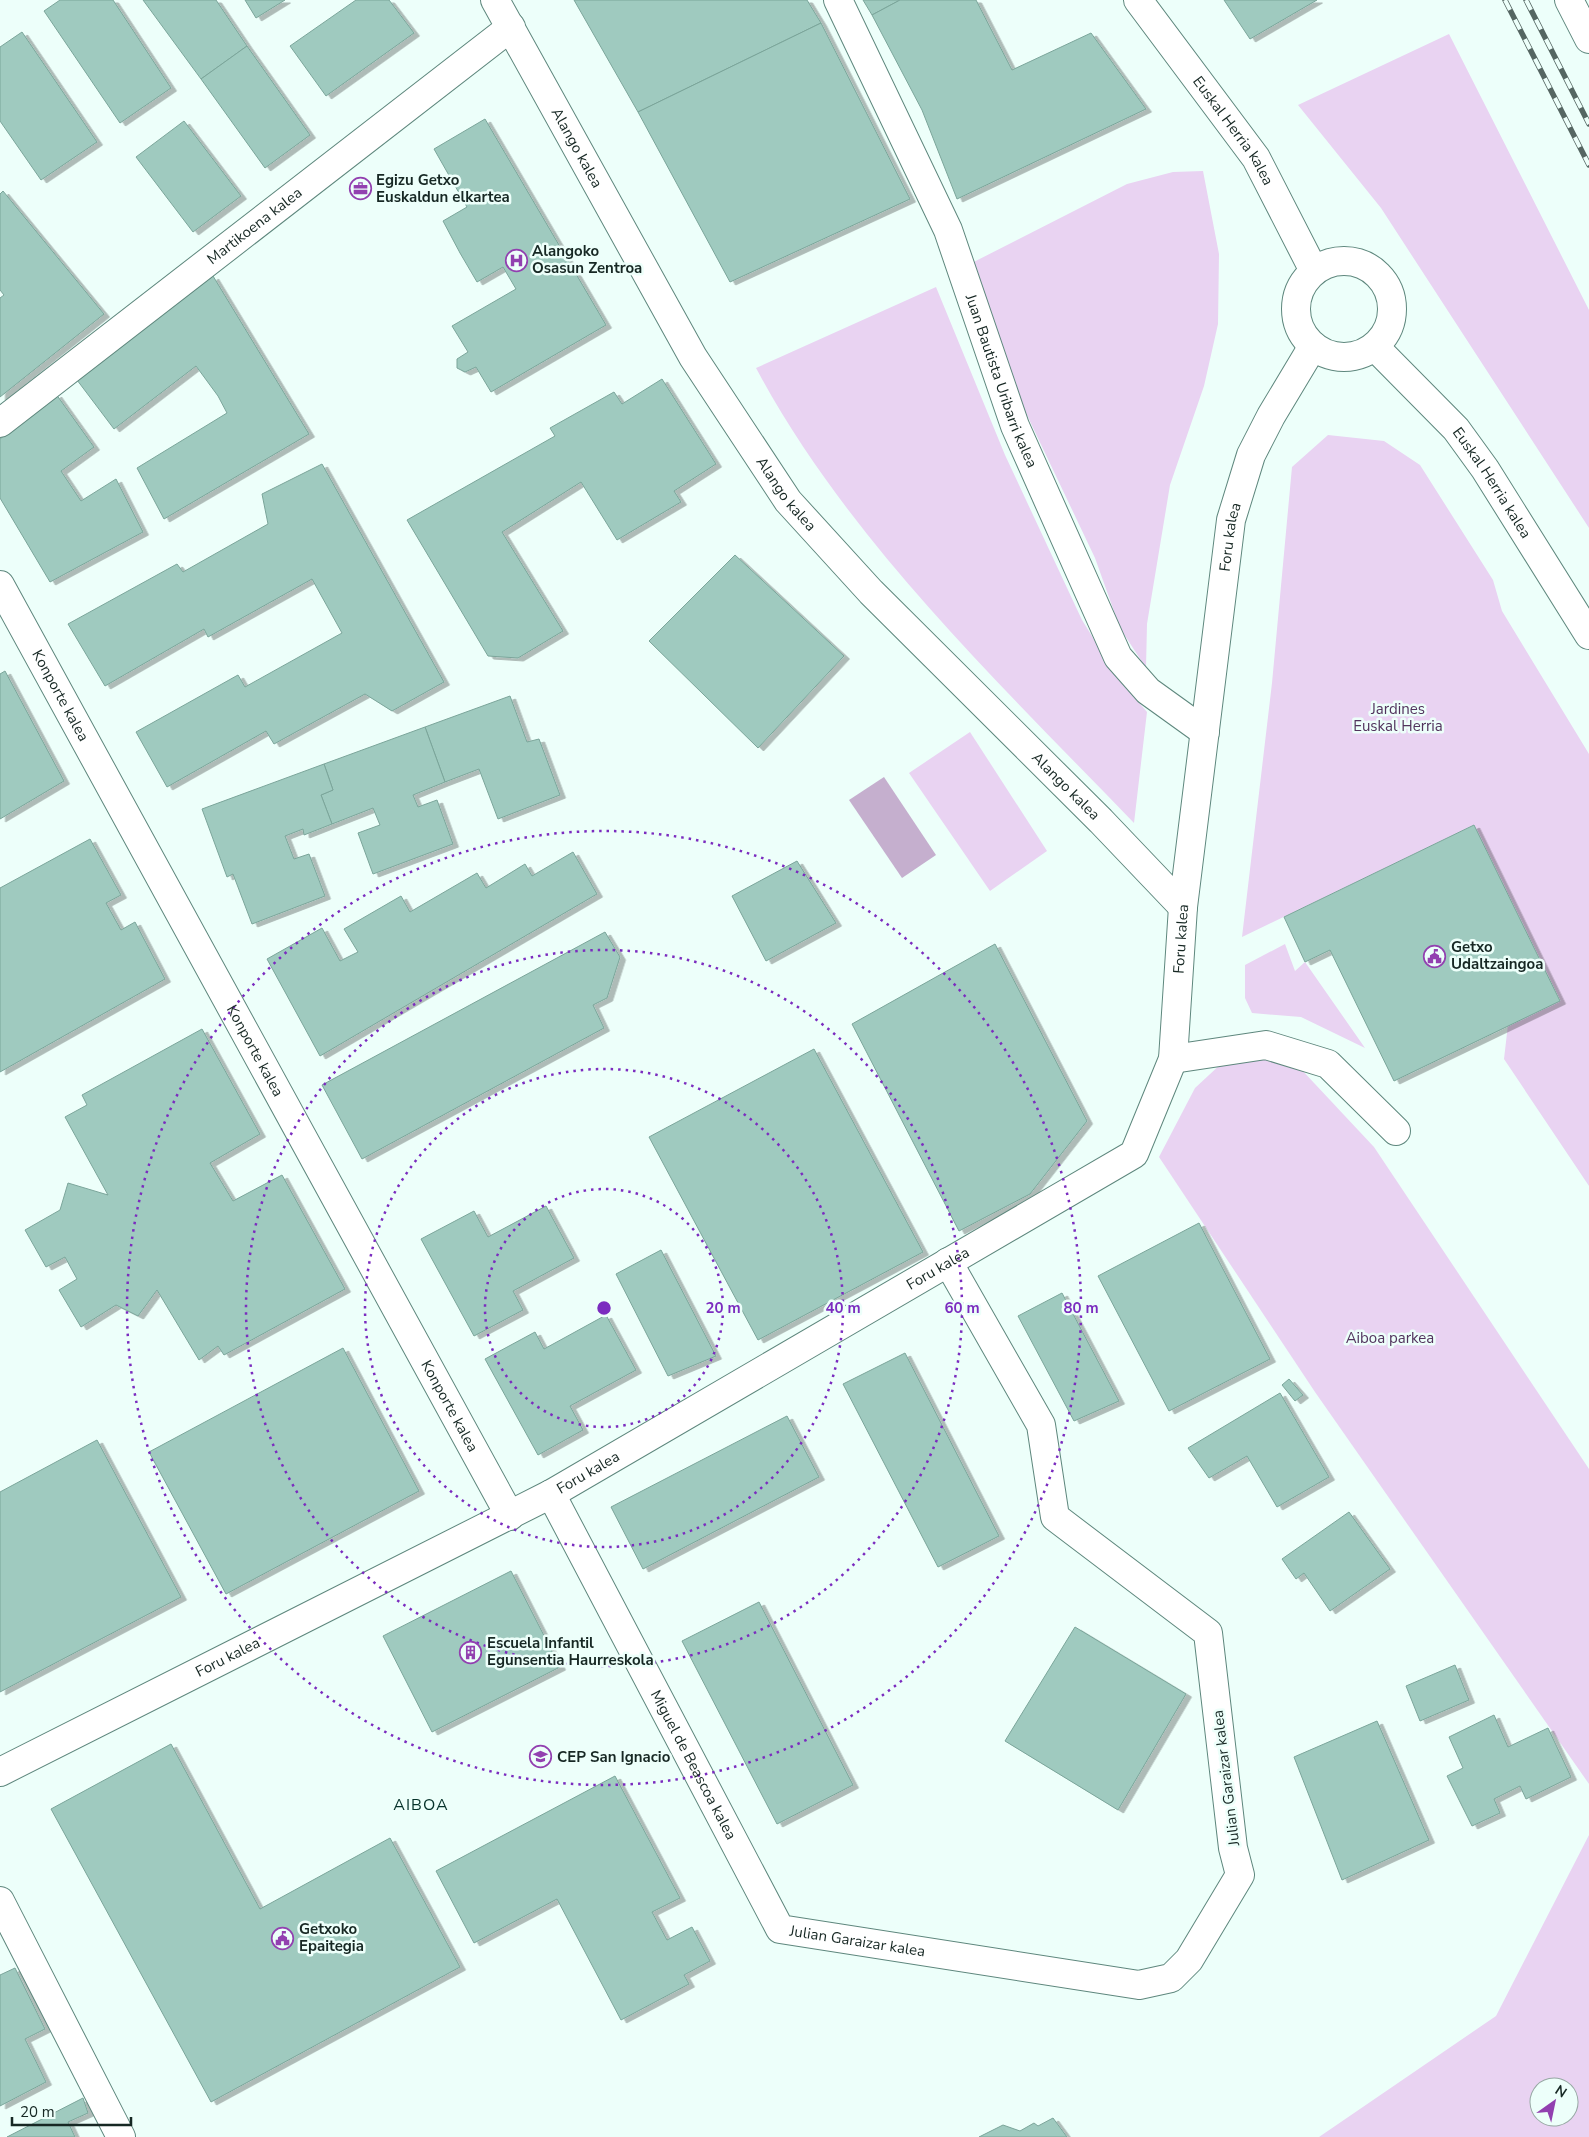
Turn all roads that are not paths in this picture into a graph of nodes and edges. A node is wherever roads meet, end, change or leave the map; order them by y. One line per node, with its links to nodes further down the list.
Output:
1 (495, 0): 5 (street, Alango kalea)
2 (838, 0): 13 (street, Juan Bautista Uribarri kalea)
3 (1138, 0): 7 (street, Euskal Herria kalea)
4 (1569, 0): 6 (street)
5 (511, 27): 10 (street, Martikoena kalea); 14 (street, Alango kalea)
6 (1589, 38)
7 (1314, 271): 8 (street); 9 (street)
8 (1313, 346): 9 (street); 13 (street, Foru kalea)
9 (1375, 347): 12 (street, Euskal Herria kalea)
10 (0, 423)
11 (0, 585): 19 (street, Konporte kalea)
12 (1589, 636)
13 (1205, 732): 14 (street, Foru kalea)
14 (1183, 907): 15 (street, Foru kalea)
15 (1173, 1059): 16 (street); 17 (street, Foru kalea)
16 (1396, 1131)
17 (948, 1262): 18 (street, Foru kalea); 22 (street, Julian Garaizar kalea)
18 (551, 1494): 19 (street, Foru kalea); 22 (street, Miguel de Beascoa kalea)
19 (510, 1516): 20 (street, Foru kalea)
20 (0, 1772)
21 (0, 1901): 23 (street)
22 (780, 1928)
23 (121, 2137)

